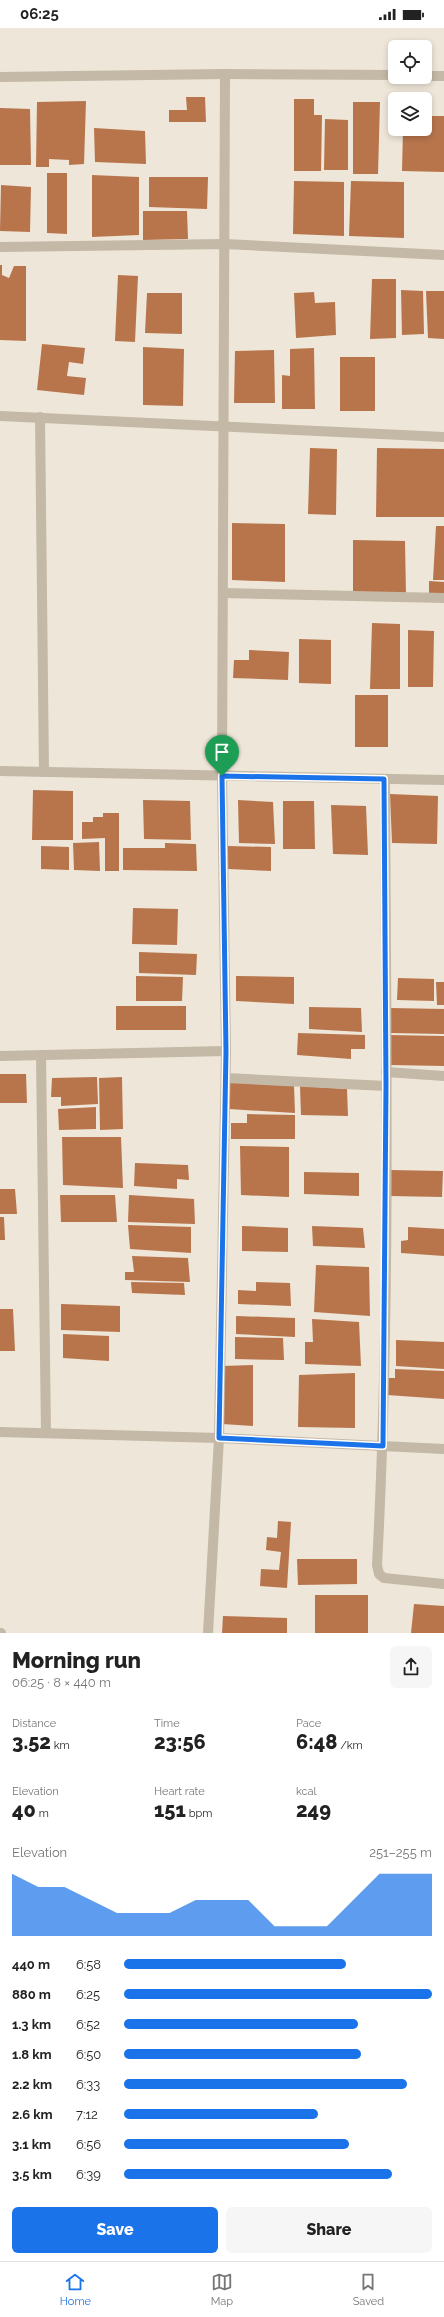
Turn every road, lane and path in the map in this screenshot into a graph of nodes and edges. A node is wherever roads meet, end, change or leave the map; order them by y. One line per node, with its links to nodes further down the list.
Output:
1 (225, 74): 2 (street); 5 (street); 6 (street)
2 (388, 75)
3 (432, 76): 4 (street)
4 (444, 76)
5 (0, 77)
6 (225, 244): 7 (street); 8 (street); 11 (street)
7 (0, 247)
8 (444, 255)
9 (0, 416): 10 (street)
10 (40, 417): 11 (street); 16 (street)
11 (223, 425): 12 (street); 13 (street)
12 (444, 437)
13 (223, 593): 14 (street); 17 (street)
14 (444, 598)
15 (0, 771): 16 (street)
16 (44, 772): 17 (street)
17 (222, 776): 18 (street); 20 (street)
18 (384, 779): 19 (street); 23 (street)
19 (444, 780)
20 (226, 1051): 21 (street); 25 (street)
21 (41, 1055): 22 (street); 28 (street)
22 (0, 1056)
23 (386, 1072): 24 (street); 26 (street)
24 (444, 1076)
25 (226, 1078): 26 (street); 29 (street)
26 (386, 1086): 30 (street)
27 (0, 1432): 28 (street)
28 (46, 1433): 29 (street)
29 (219, 1438): 30 (street); 33 (street)
30 (383, 1446): 31 (street); 32 (street)
31 (444, 1449)
32 (444, 1584)
33 (208, 1633)

